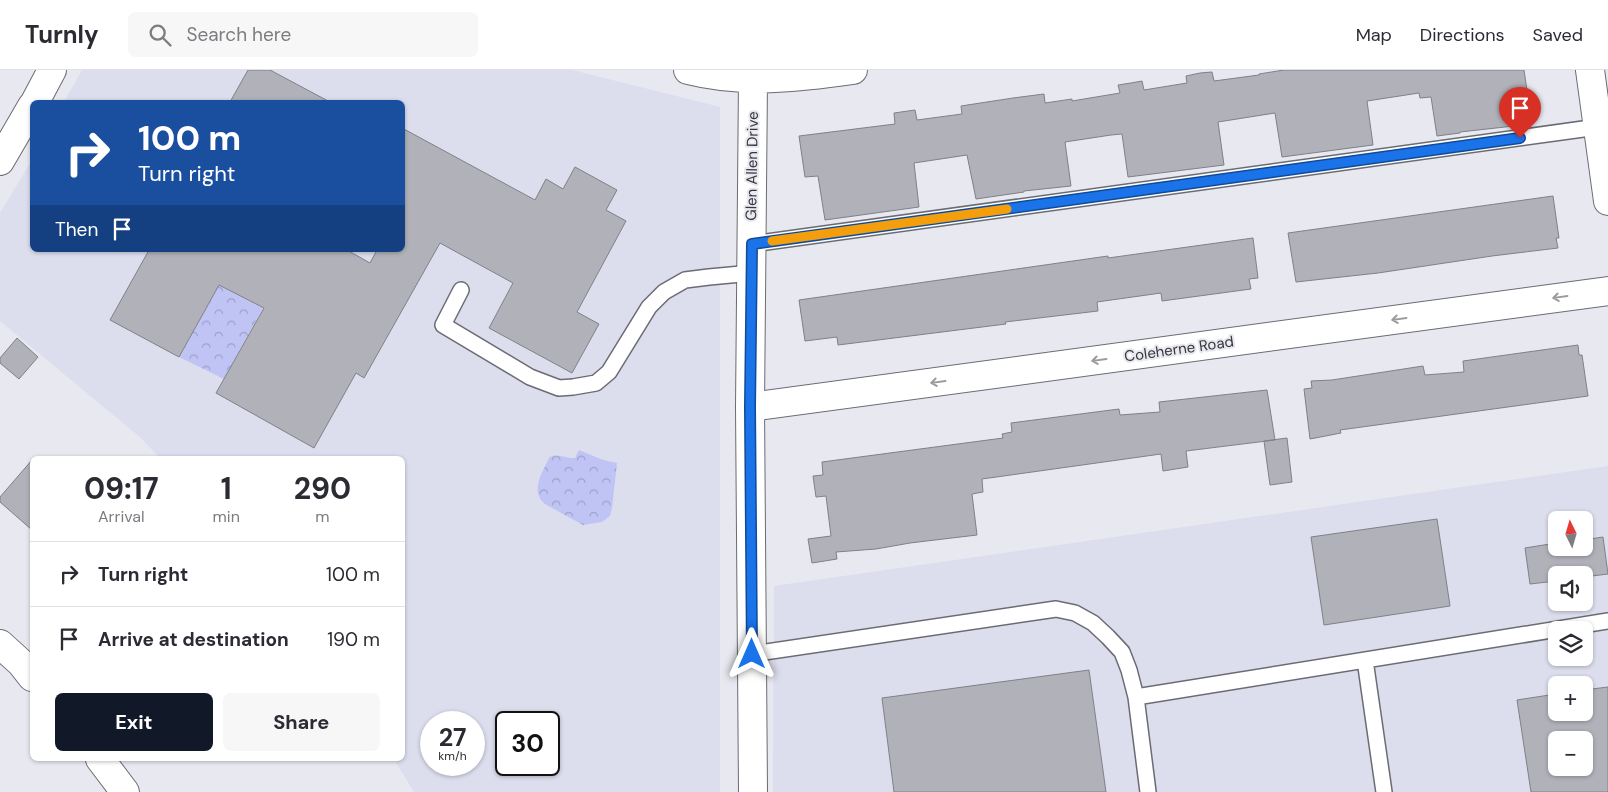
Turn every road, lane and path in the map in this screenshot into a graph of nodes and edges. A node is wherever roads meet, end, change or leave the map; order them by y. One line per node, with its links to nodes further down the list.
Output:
1 (52, 70): 7 (street)
2 (688, 70): 6 (street)
3 (853, 70): 5 (street)
4 (1590, 70): 9 (street)
5 (802, 74): 6 (street)
6 (753, 80): 12 (street, Glen Allen Drive)
7 (36, 100)
8 (30, 109): 10 (street)
9 (1603, 126): 11 (street); 12 (lane)
10 (0, 161)
11 (1608, 201)
12 (752, 244): 13 (street, Glen Allen Drive)
13 (752, 273): 14 (lane); 16 (street, Glen Allen Drive)
14 (461, 290)
15 (1608, 291): 16 (street, Coleherne Road, one-way to 16)
16 (750, 407): 19 (street, Glen Allen Drive)
17 (1608, 620): 20 (lane)
18 (0, 644): 21 (street)
19 (752, 654): 22 (lane); 25 (street, Glen Allen Drive)
20 (1366, 660): 22 (lane); 27 (lane)
21 (30, 674)
22 (1136, 697): 26 (lane)
23 (102, 761): 24 (street)
24 (125, 792)
25 (753, 792)
26 (1148, 792)
27 (1384, 792)

